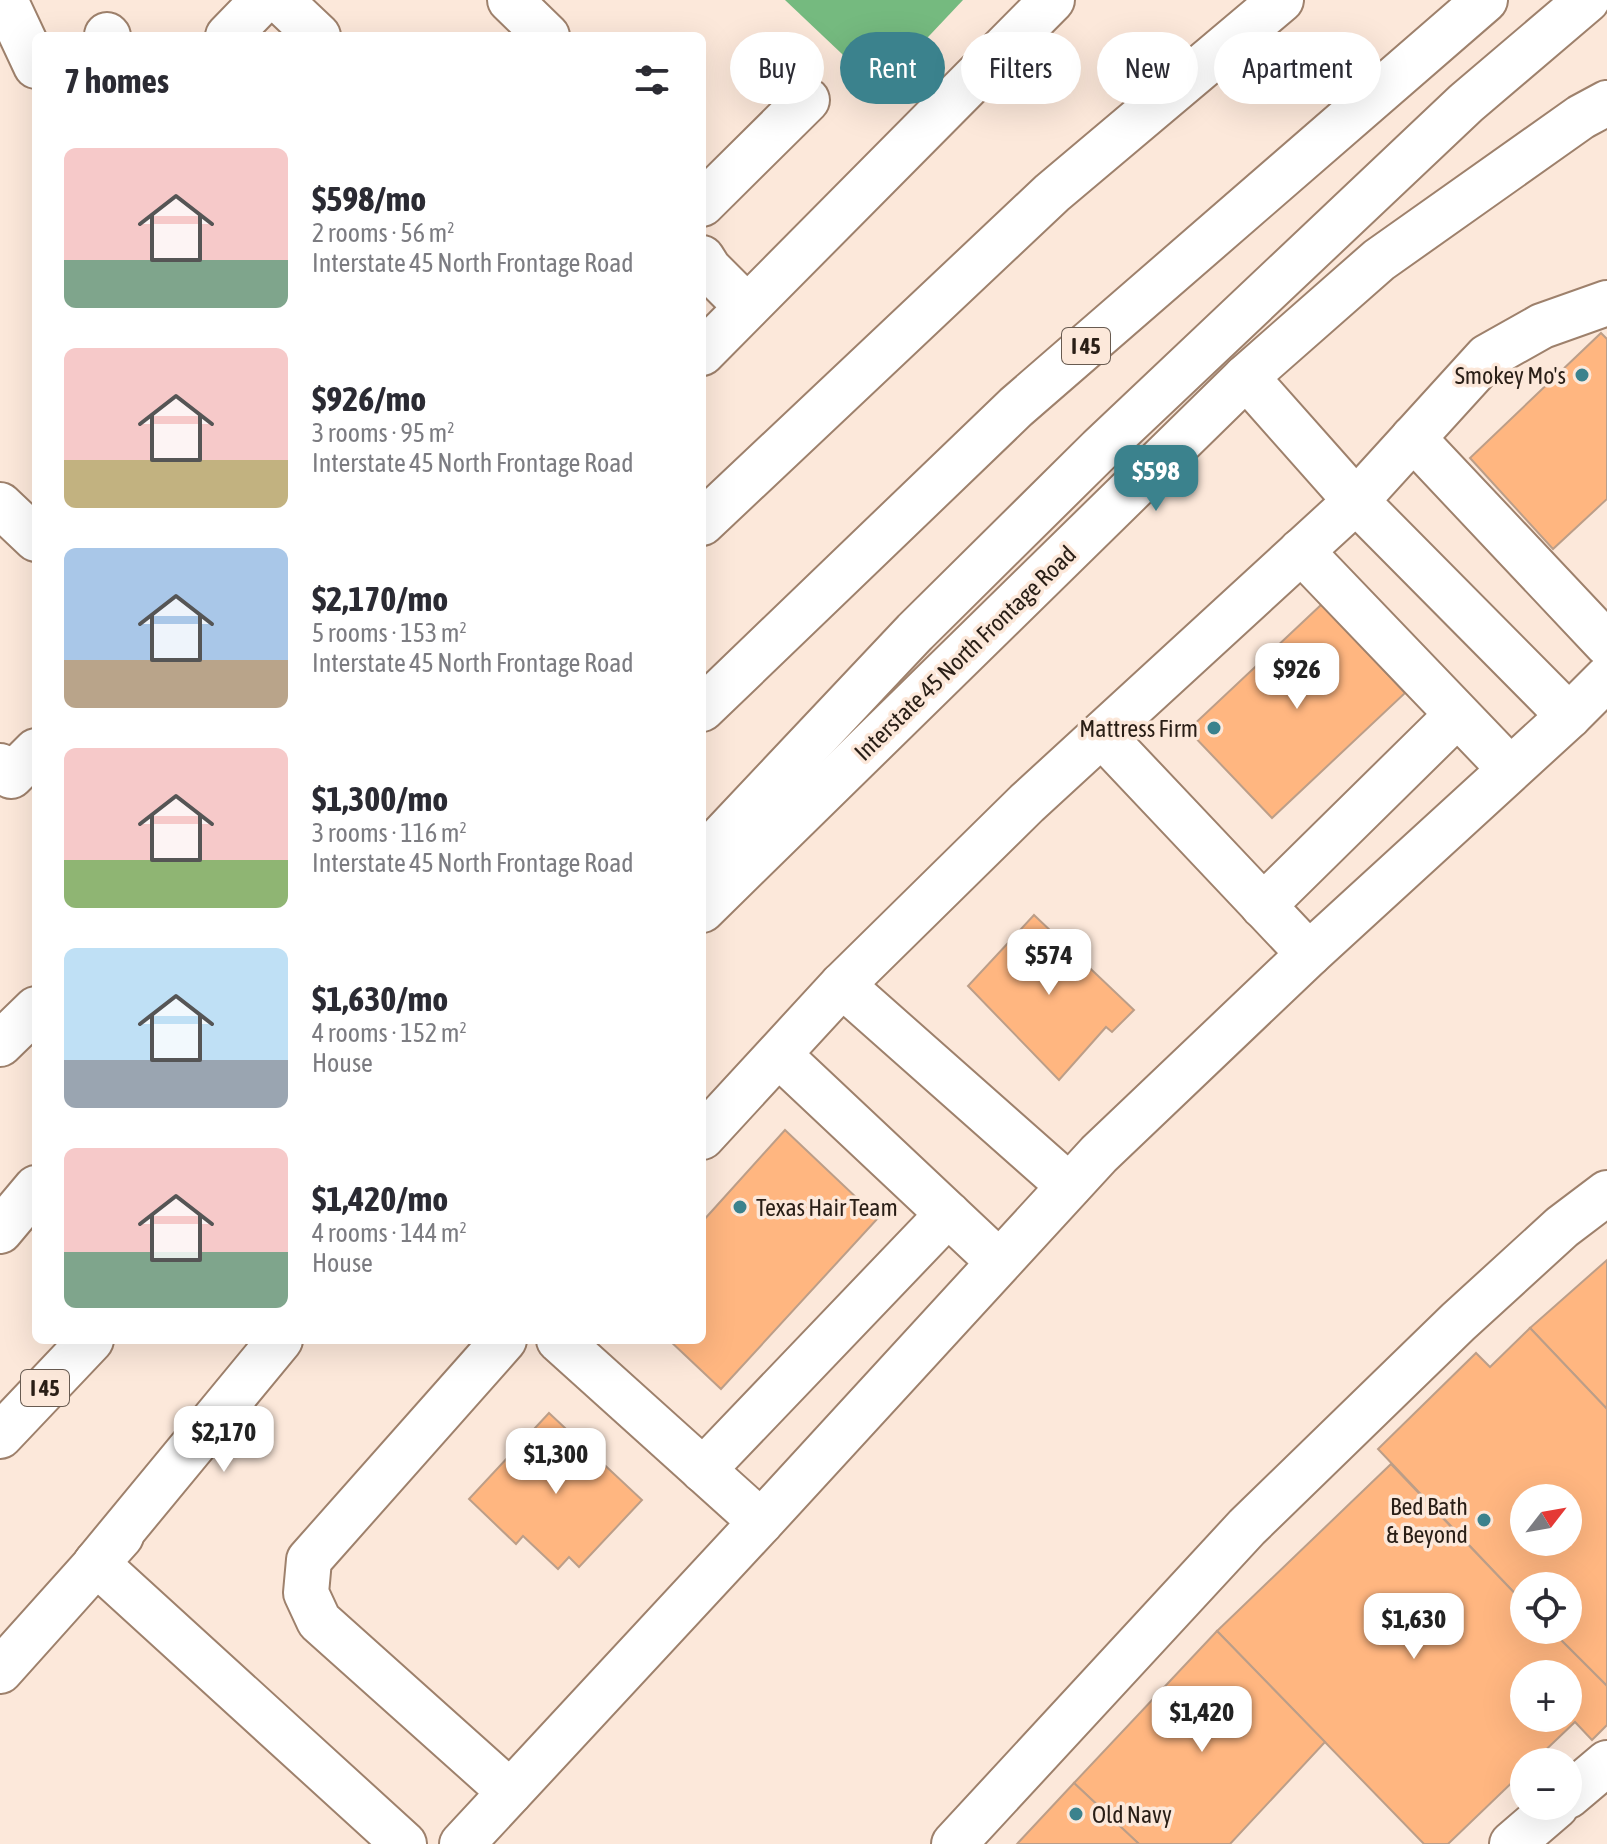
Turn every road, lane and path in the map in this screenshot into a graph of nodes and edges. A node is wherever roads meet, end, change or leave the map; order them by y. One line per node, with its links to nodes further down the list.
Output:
1 (5, 0): 12 (main road)
2 (263, 0): 9 (main road)
3 (280, 0): 10 (main road)
4 (510, 0): 11 (main road)
5 (1052, 0): 18 (main road)
6 (1281, 0): 24 (main road)
7 (1485, 0): 29 (main road, I 45)
8 (1587, 0): 36 (main road)
9 (232, 32)
10 (314, 32)
11 (543, 32)
12 (32, 57)
13 (1607, 103): 20 (main road, Interstate 45 North Frontage Road)
14 (803, 104): 15 (main road)
15 (706, 194)
16 (706, 264): 18 (main road)
17 (1607, 303): 21 (main road)
18 (747, 307): 19 (main road)
19 (706, 349)
20 (1246, 377): 22 (main road); 37 (main road, Interstate 45 North Frontage Road)
21 (1413, 438): 22 (main road); 27 (main road)
22 (1356, 501): 26 (main road); 31 (main road)
23 (0, 505): 25 (main road)
24 (706, 519)
25 (32, 535)
26 (1301, 551): 30 (main road); 32 (main road)
27 (1599, 618)
28 (1607, 678): 31 (main road)
29 (706, 705)
30 (1457, 715): 35 (main road); 38 (main road)
31 (1569, 716): 35 (main road)
32 (1102, 735): 38 (main road); 40 (main road)
33 (32, 755): 34 (main road)
34 (0, 766)
35 (1510, 769): 39 (main road)
36 (706, 854)
37 (706, 906)
38 (1263, 906): 39 (main road)
39 (1309, 954): 46 (main road)
40 (842, 985): 43 (main road); 46 (main road)
41 (32, 1013): 42 (main road)
42 (0, 1044)
43 (779, 1055): 44 (main road); 50 (main road)
44 (706, 1133)
45 (32, 1181): 49 (main road)
46 (1069, 1186): 52 (main road)
47 (32, 1193): 51 (main road)
48 (1607, 1193): 69 (main road)
49 (0, 1212)
50 (948, 1214): 52 (main road); 59 (main road)
51 (0, 1231)
52 (999, 1262): 60 (main road)
53 (87, 1344): 58 (main road, I 45)
54 (277, 1344): 61 (main road)
55 (298, 1344): 61 (main road)
56 (500, 1344): 65 (main road)
57 (563, 1344): 59 (main road)
58 (0, 1436)
59 (703, 1470): 60 (main road)
60 (761, 1522): 65 (main road)
61 (96, 1563): 62 (main road); 67 (main road)
62 (0, 1671)
63 (1607, 1763): 64 (main road)
64 (1582, 1784)
65 (510, 1792): 68 (main road)
66 (1540, 1820): 70 (main road)
67 (404, 1844)
68 (462, 1844)
69 (954, 1844)
70 (1512, 1844)

